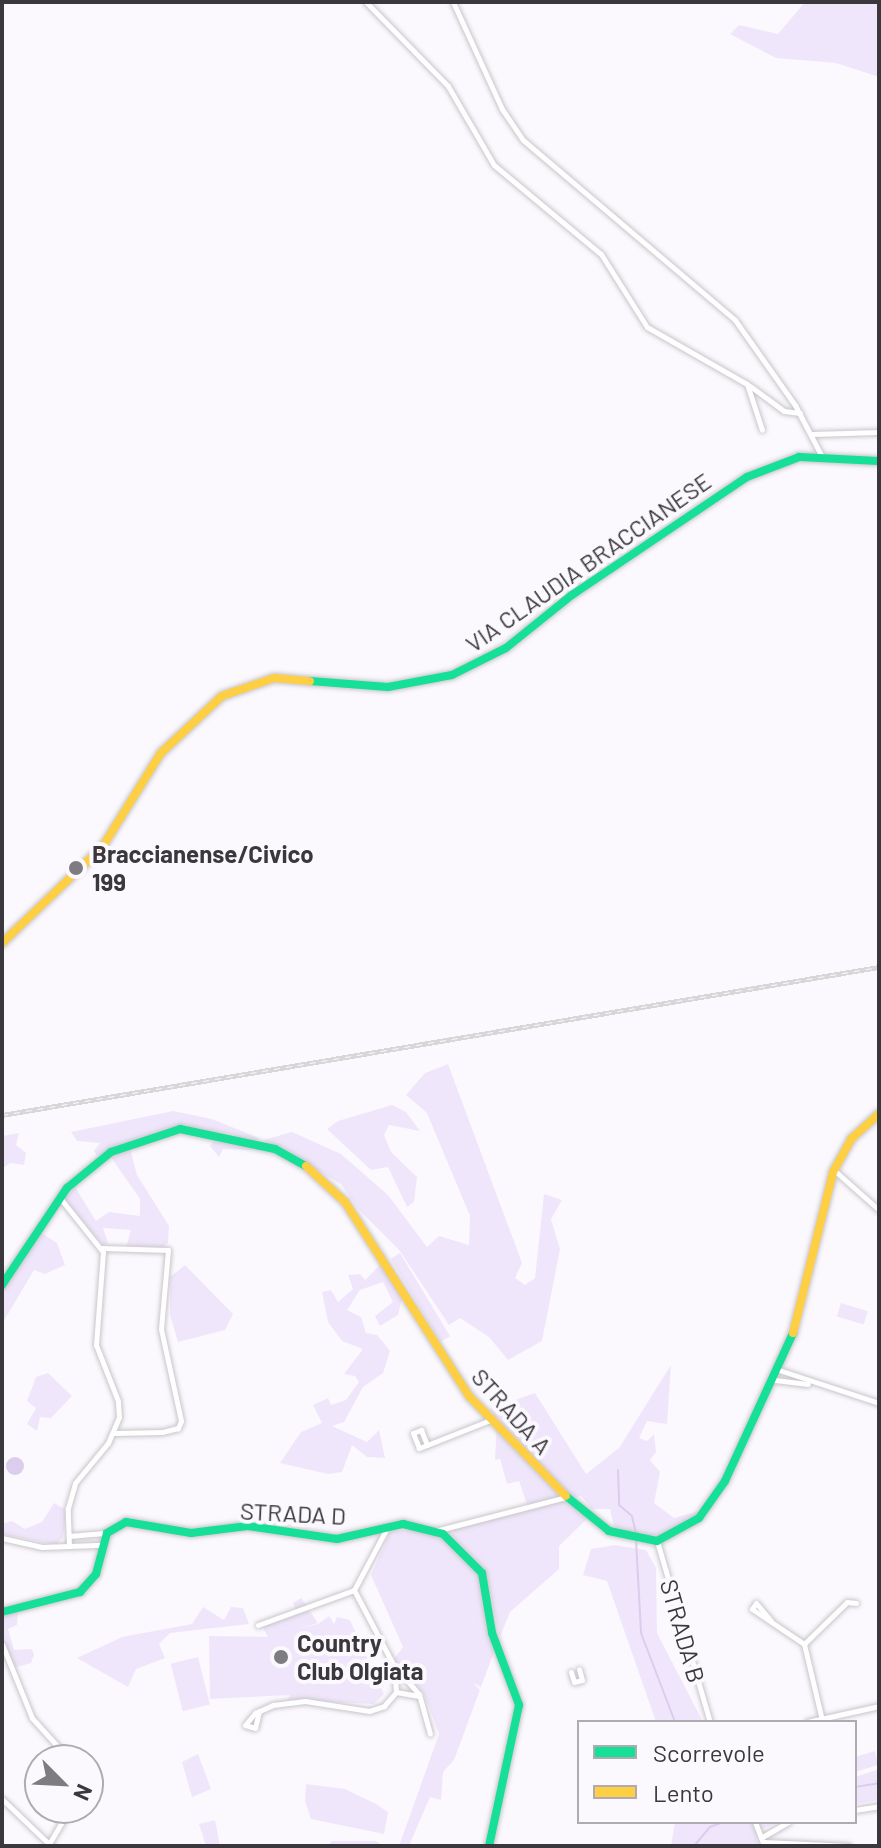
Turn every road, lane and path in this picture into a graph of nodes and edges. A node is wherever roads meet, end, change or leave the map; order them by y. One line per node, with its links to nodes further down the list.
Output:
1 (366, 2): 3 (street)
2 (453, 2): 4 (street)
3 (747, 384): 4 (street); 5 (street)
4 (800, 413): 7 (street)
5 (762, 430)
6 (879, 432): 7 (street)
7 (812, 434): 8 (street)
8 (821, 455): 9 (street, VIA CLAUDIA BRACCIANESE); 10 (street, VIA CLAUDIA BRACCIANESE)
9 (879, 461)
10 (2, 943)
11 (879, 1114): 12 (street)
12 (834, 1170): 14 (street); 17 (street)
13 (60, 1198): 15 (street); 16 (street, STRADA A); 21 (street, STRADA A)
14 (879, 1210)
15 (102, 1248): 22 (street); 22 (street)
16 (2, 1285)
17 (779, 1370): 18 (street); 19 (street)
18 (775, 1380): 19 (street); 30 (street)
19 (813, 1384): 20 (street)
20 (879, 1403)
21 (490, 1420): 23 (street); 24 (street, STRADA A)
22 (114, 1433): 28 (street)
23 (427, 1445)
24 (566, 1497): 26 (street, STRADA D); 30 (street, STRADA A)
25 (387, 1527): 26 (street, STRADA D); 27 (street, STRADA D); 33 (street)
26 (435, 1531): 59 (street, STRADA D)
27 (107, 1533): 28 (street); 31 (street)
28 (69, 1536): 32 (street)
29 (2, 1538): 32 (street)
30 (657, 1541): 48 (street, STRADA B)
31 (103, 1545): 32 (street); 35 (street)
32 (69, 1546)
33 (354, 1590): 37 (street); 40 (street)
34 (856, 1603): 39 (street)
35 (2, 1612)
36 (771, 1622): 39 (street)
37 (258, 1625)
38 (2, 1644): 51 (street)
39 (804, 1644): 47 (street)
40 (394, 1666): 43 (street); 44 (street)
41 (579, 1669): 42 (street)
42 (571, 1672)
43 (412, 1690): 44 (street); 50 (street)
44 (396, 1692): 46 (street)
45 (879, 1706): 47 (street)
46 (259, 1711)
47 (821, 1716): 49 (street)
48 (709, 1720)
49 (812, 1720)
50 (430, 1734)
51 (56, 1744)
52 (2, 1799): 58 (street)
53 (879, 1806): 54 (street)
54 (857, 1810)
55 (61, 1824): 58 (street)
56 (785, 1824): 57 (street)
57 (764, 1841): 60 (street)
58 (50, 1845)
59 (489, 1846)
60 (849, 1846)

